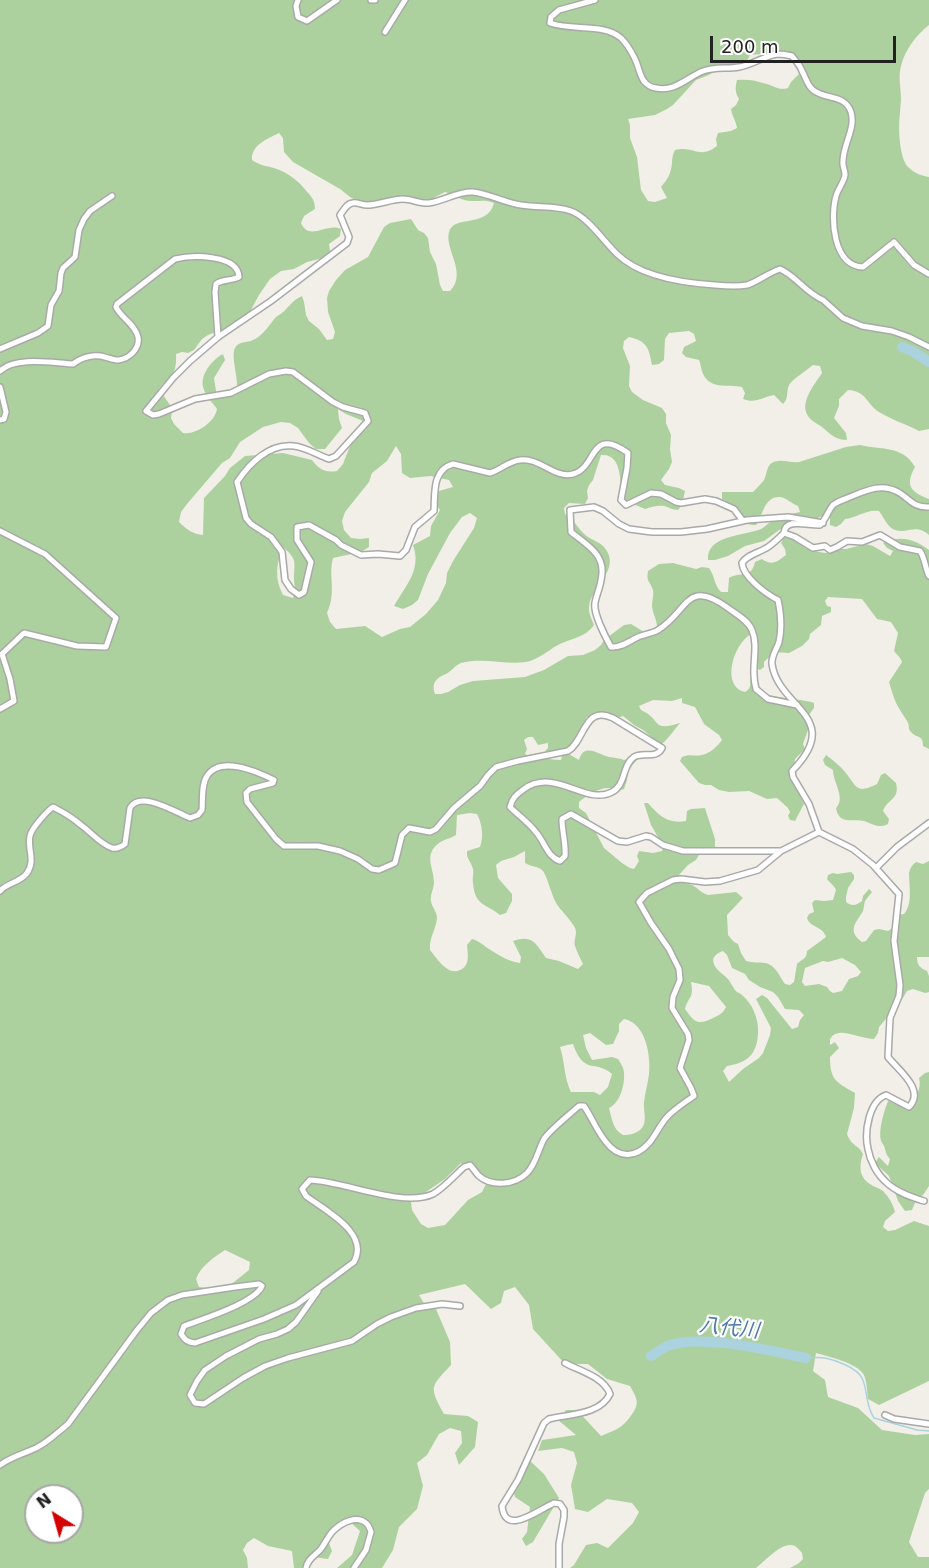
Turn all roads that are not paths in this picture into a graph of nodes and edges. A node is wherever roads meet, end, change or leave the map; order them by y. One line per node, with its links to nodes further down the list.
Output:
1 (298, 0): 2 (street)
2 (337, 0)
3 (405, 0): 5 (street)
4 (595, 0): 7 (street)
5 (385, 32)
6 (111, 196): 10 (street)
7 (929, 274)
8 (218, 337): 9 (street); 11 (street); 15 (street)
9 (929, 347)
10 (0, 349)
11 (0, 371)
12 (0, 387): 13 (street)
13 (0, 420)
14 (929, 507): 16 (street)
15 (743, 521): 16 (street); 20 (street)
16 (823, 523): 18 (street)
17 (0, 531): 21 (street)
18 (784, 533): 19 (street); 20 (street)
19 (929, 576)
20 (797, 705): 23 (street)
21 (0, 709)
22 (929, 823): 25 (street)
23 (819, 832): 24 (street); 25 (street)
24 (781, 851): 26 (street); 28 (street)
25 (876, 868): 27 (street)
26 (0, 891)
27 (924, 1202)
28 (320, 1287): 29 (street); 33 (street)
29 (460, 1306)
30 (564, 1363): 36 (street)
31 (885, 1415): 32 (street)
32 (929, 1424)
33 (0, 1466)
34 (306, 1568): 35 (street)
35 (354, 1568)
36 (559, 1568)

